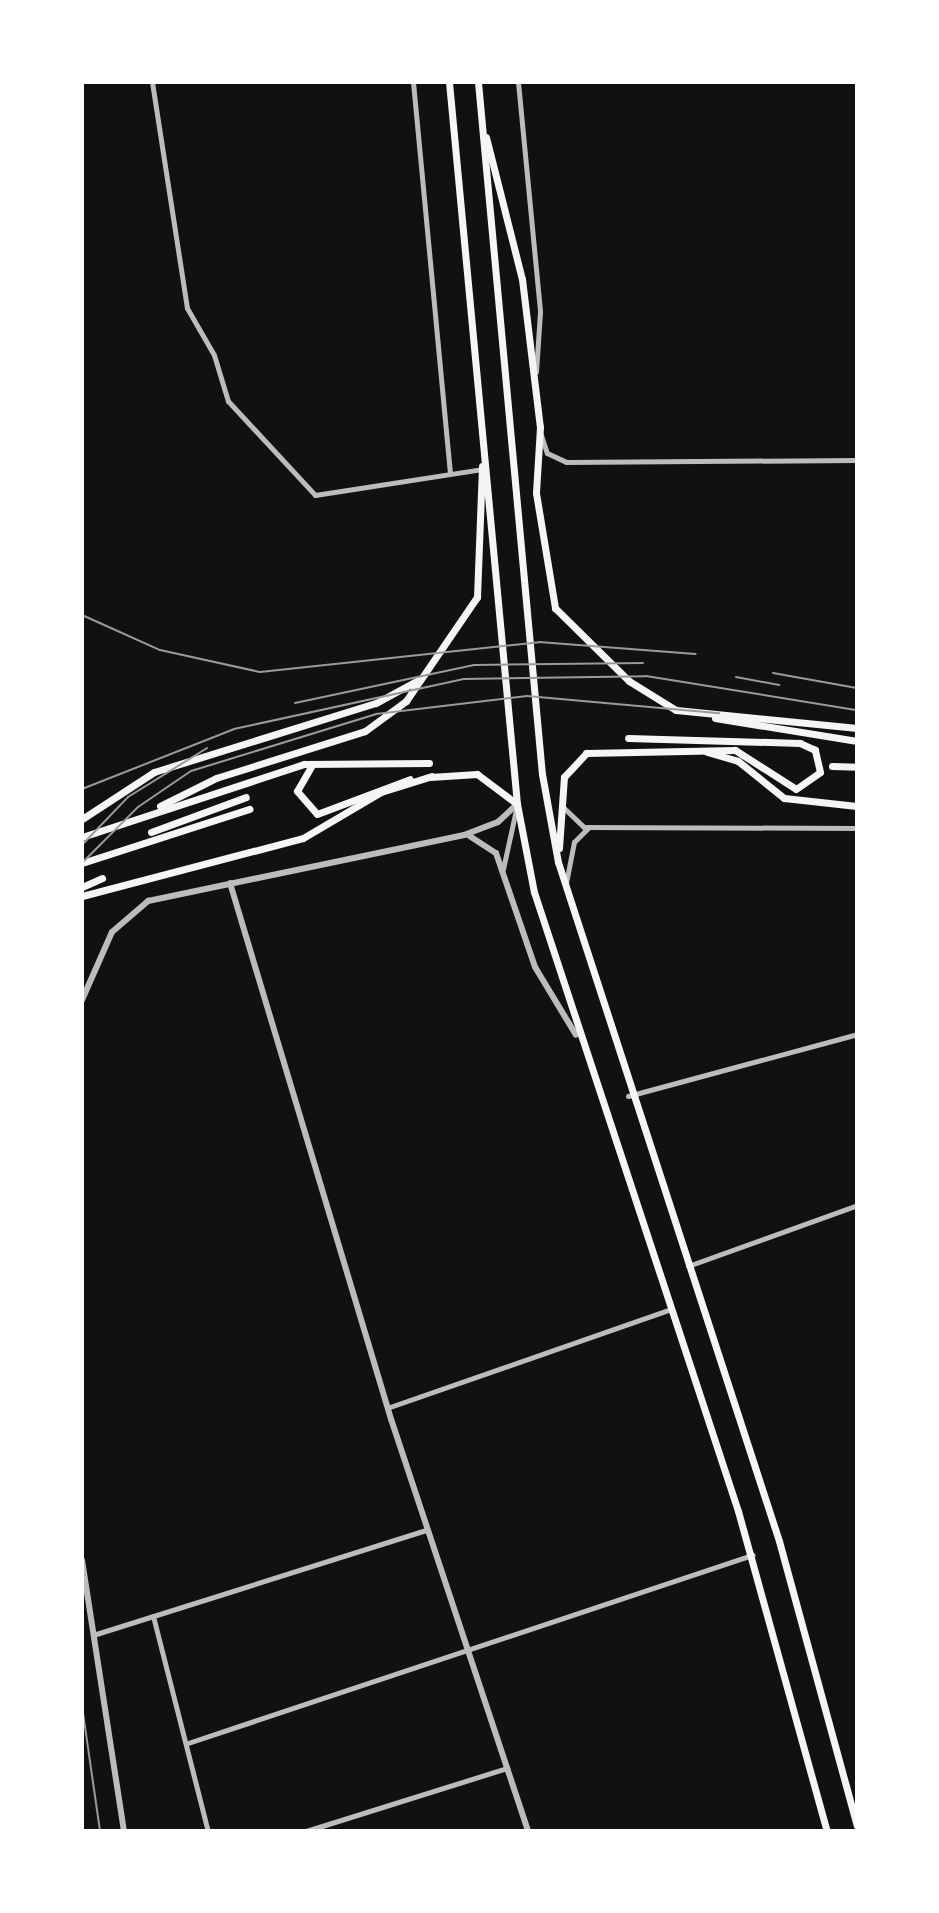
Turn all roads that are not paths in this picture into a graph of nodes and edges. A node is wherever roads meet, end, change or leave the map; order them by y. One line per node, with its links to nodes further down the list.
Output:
1 (152, 82): 12 (street)
2 (413, 82): 12 (street)
3 (449, 82): 8 (main road)
4 (478, 82): 6 (main road)
5 (518, 82): 7 (street)
6 (481, 120): 7 (main road); 36 (main road)
7 (536, 372): 9 (main road)
8 (481, 416): 11 (main road); 26 (main road)
9 (540, 427): 10 (street); 14 (main road)
10 (857, 460)
11 (482, 469): 12 (street); 13 (main road)
12 (450, 473)
13 (426, 673): 27 (main road); 30 (main road)
14 (715, 718): 15 (main road); 17 (main road)
15 (857, 728)
16 (628, 738): 18 (main road)
17 (857, 741)
18 (693, 750): 25 (main road); 28 (main road)
19 (318, 762): 20 (main road); 23 (main road); 34 (main road)
20 (429, 763)
21 (832, 766): 22 (main road)
22 (857, 767)
23 (432, 776): 26 (main road); 43 (main road)
24 (246, 797): 35 (main road)
25 (561, 803): 31 (street); 36 (main road)
26 (517, 804): 33 (street); 38 (street); 46 (main road)
27 (160, 806)
28 (857, 806)
29 (249, 809): 35 (main road)
30 (82, 819)
31 (589, 827): 32 (street); 42 (street)
32 (857, 828)
33 (464, 835): 38 (street); 40 (street)
34 (82, 837)
35 (128, 844): 37 (main road)
36 (558, 862): 42 (main road)
37 (82, 863)
38 (503, 873): 46 (street)
39 (102, 878): 41 (main road)
40 (230, 883): 44 (street); 51 (street)
41 (82, 887)
42 (566, 890): 47 (main road)
43 (82, 896)
44 (82, 1000)
45 (857, 1034): 47 (street)
46 (576, 1035): 50 (main road)
47 (628, 1096): 49 (main road)
48 (857, 1205): 49 (street)
49 (687, 1266): 60 (main road)
50 (669, 1310): 51 (street); 53 (main road)
51 (387, 1408): 52 (street)
52 (427, 1530): 55 (street); 57 (street)
53 (752, 1555): 57 (street); 61 (main road)
54 (82, 1560): 56 (street)
55 (153, 1616): 56 (street); 58 (street)
56 (93, 1635): 62 (street)
57 (468, 1651): 58 (street); 59 (street)
58 (188, 1743): 63 (street)
59 (507, 1768): 64 (street); 65 (street)
60 (857, 1826)
61 (826, 1829)
62 (124, 1831)
63 (208, 1831)
64 (306, 1831)
65 (528, 1831)

